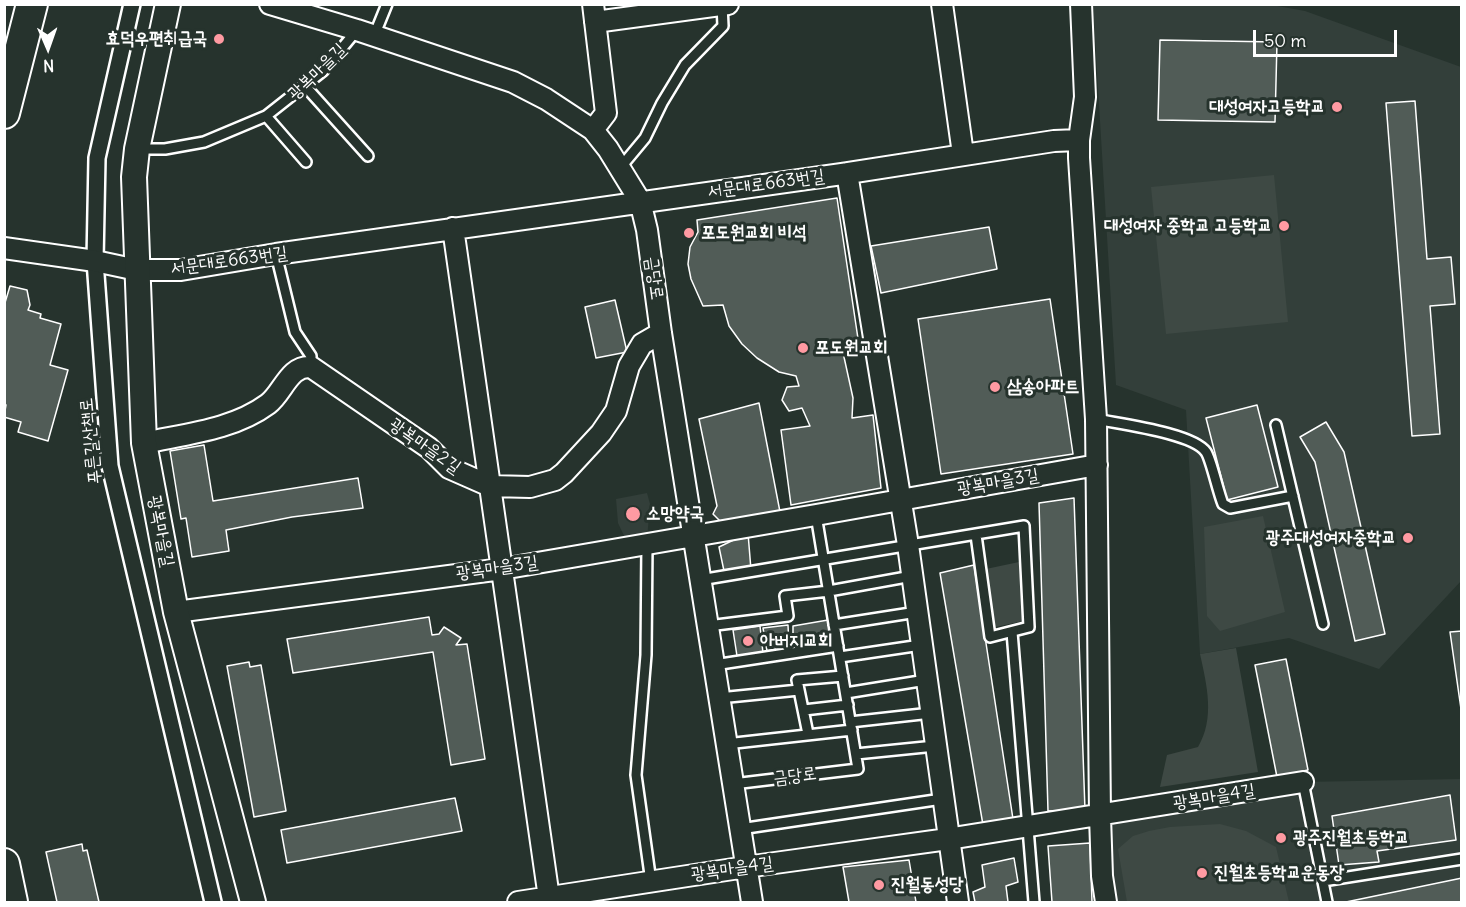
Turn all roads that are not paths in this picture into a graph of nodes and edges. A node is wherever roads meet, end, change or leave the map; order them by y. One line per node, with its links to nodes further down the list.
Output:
1 (32, 4): 13 (main road)
2 (132, 4): 27 (street, 푸른길산책로)
3 (168, 4): 17 (street, 광복마을길)
4 (270, 4): 11 (street, 금당로)
5 (387, 4): 11 (lane, 광복마을길)
6 (728, 4): 9 (street)
7 (942, 4): 18 (street)
8 (1081, 4): 16 (street)
9 (722, 5): 10 (street); 21 (lane)
10 (594, 13): 15 (street)
11 (366, 33): 12 (lane, 광복마을길); 15 (street, 금당로)
12 (305, 86): 14 (lane, 광복마을길); 19 (lane)
13 (4, 113)
14 (266, 116): 17 (lane, 광복마을길); 20 (lane)
15 (593, 130): 21 (street, 금당로)
16 (1079, 140): 18 (street, 서문대로663번길); 31 (street)
17 (137, 149): 28 (street, 광복마을길)
18 (963, 154): 22 (street, 서문대로663번길)
19 (368, 156)
20 (306, 162)
21 (620, 168): 23 (street, 금당로)
22 (847, 173): 23 (street, 서문대로663번길); 37 (street)
23 (640, 201): 24 (street, 서문대로663번길); 29 (street, 금당로)
24 (453, 228): 26 (street, 서문대로663번길); 35 (street)
25 (4, 248): 27 (street, 서문대로663번길)
26 (276, 254): 28 (street, 서문대로663번길); 30 (lane)
27 (95, 261): 28 (street, 서문대로663번길); 84 (street, 푸른길산책로)
28 (137, 270): 33 (street, 광복마을길)
29 (661, 333): 35 (street, 광복마을2길); 40 (street, 금당로)
30 (311, 367): 33 (street); 35 (street, 광복마을2길)
31 (1096, 419): 34 (street); 36 (lane)
32 (1276, 425): 36 (lane)
33 (144, 443): 48 (street, 광복마을길)
34 (1097, 465): 37 (street, 광복마을3길); 73 (street)
35 (490, 486): 44 (street)
36 (1293, 496): 50 (lane)
37 (900, 500): 38 (street, 광복마을3길); 42 (street)
38 (816, 515): 40 (street, 광복마을3길); 43 (lane)
39 (976, 535): 42 (lane); 53 (lane); 53 (lane)
40 (693, 537): 41 (street, 광복마을3길); 46 (street, 금당로)
41 (647, 544): 44 (street, 광복마을3길); 81 (lane)
42 (908, 545): 43 (lane); 45 (street)
43 (824, 558): 46 (lane); 47 (lane)
44 (502, 569): 48 (street, 광복마을3길); 82 (street)
45 (912, 576): 47 (lane); 49 (street)
46 (700, 580): 52 (street, 금당로)
47 (829, 591): 51 (lane); 52 (lane)
48 (177, 612): 85 (street, 광복마을길)
49 (917, 612): 51 (lane); 54 (street)
50 (1323, 624)
51 (834, 625): 55 (lane)
52 (708, 626): 56 (street, 금당로)
53 (1012, 632): 74 (lane)
54 (921, 645): 55 (lane); 57 (street)
55 (839, 652): 56 (lane); 58 (lane)
56 (714, 665): 61 (street, 금당로)
57 (925, 674): 60 (lane); 64 (street)
58 (843, 676): 59 (lane); 60 (lane)
59 (800, 690): 61 (lane); 63 (lane)
60 (846, 693): 62 (lane)
61 (719, 698): 67 (street, 금당로)
62 (848, 705): 63 (lane); 65 (lane)
63 (804, 710): 66 (lane)
64 (931, 713): 65 (lane); 68 (street)
65 (851, 726): 66 (lane); 69 (lane)
66 (808, 734): 67 (lane)
67 (726, 744): 71 (street, 금당로)
68 (935, 746): 69 (lane); 72 (street)
69 (856, 754): 71 (lane, 금당로)
70 (1303, 782): 73 (street, 광복마을4길); 80 (lane)
71 (733, 784): 75 (street, 금당로)
72 (942, 798): 75 (lane); 76 (street)
73 (1100, 816): 74 (street, 광복마을4길); 90 (street)
74 (1028, 826): 76 (street, 광복마을4길); 89 (lane)
75 (740, 829): 79 (street, 금당로)
76 (948, 839): 79 (street, 광복마을4길); 88 (street)
77 (1461, 859): 80 (lane)
78 (4, 864): 83 (main road)
79 (746, 867): 81 (street, 광복마을4길); 87 (street, 금당로)
80 (1323, 881): 91 (lane)
81 (651, 882): 82 (street, 광복마을4길)
82 (549, 898): 86 (street, 광복마을4길)
83 (12, 903)
84 (213, 903)
85 (253, 903)
86 (518, 903)
87 (752, 903)
88 (958, 903)
89 (1034, 903)
90 (1106, 903)
91 (1327, 903)

